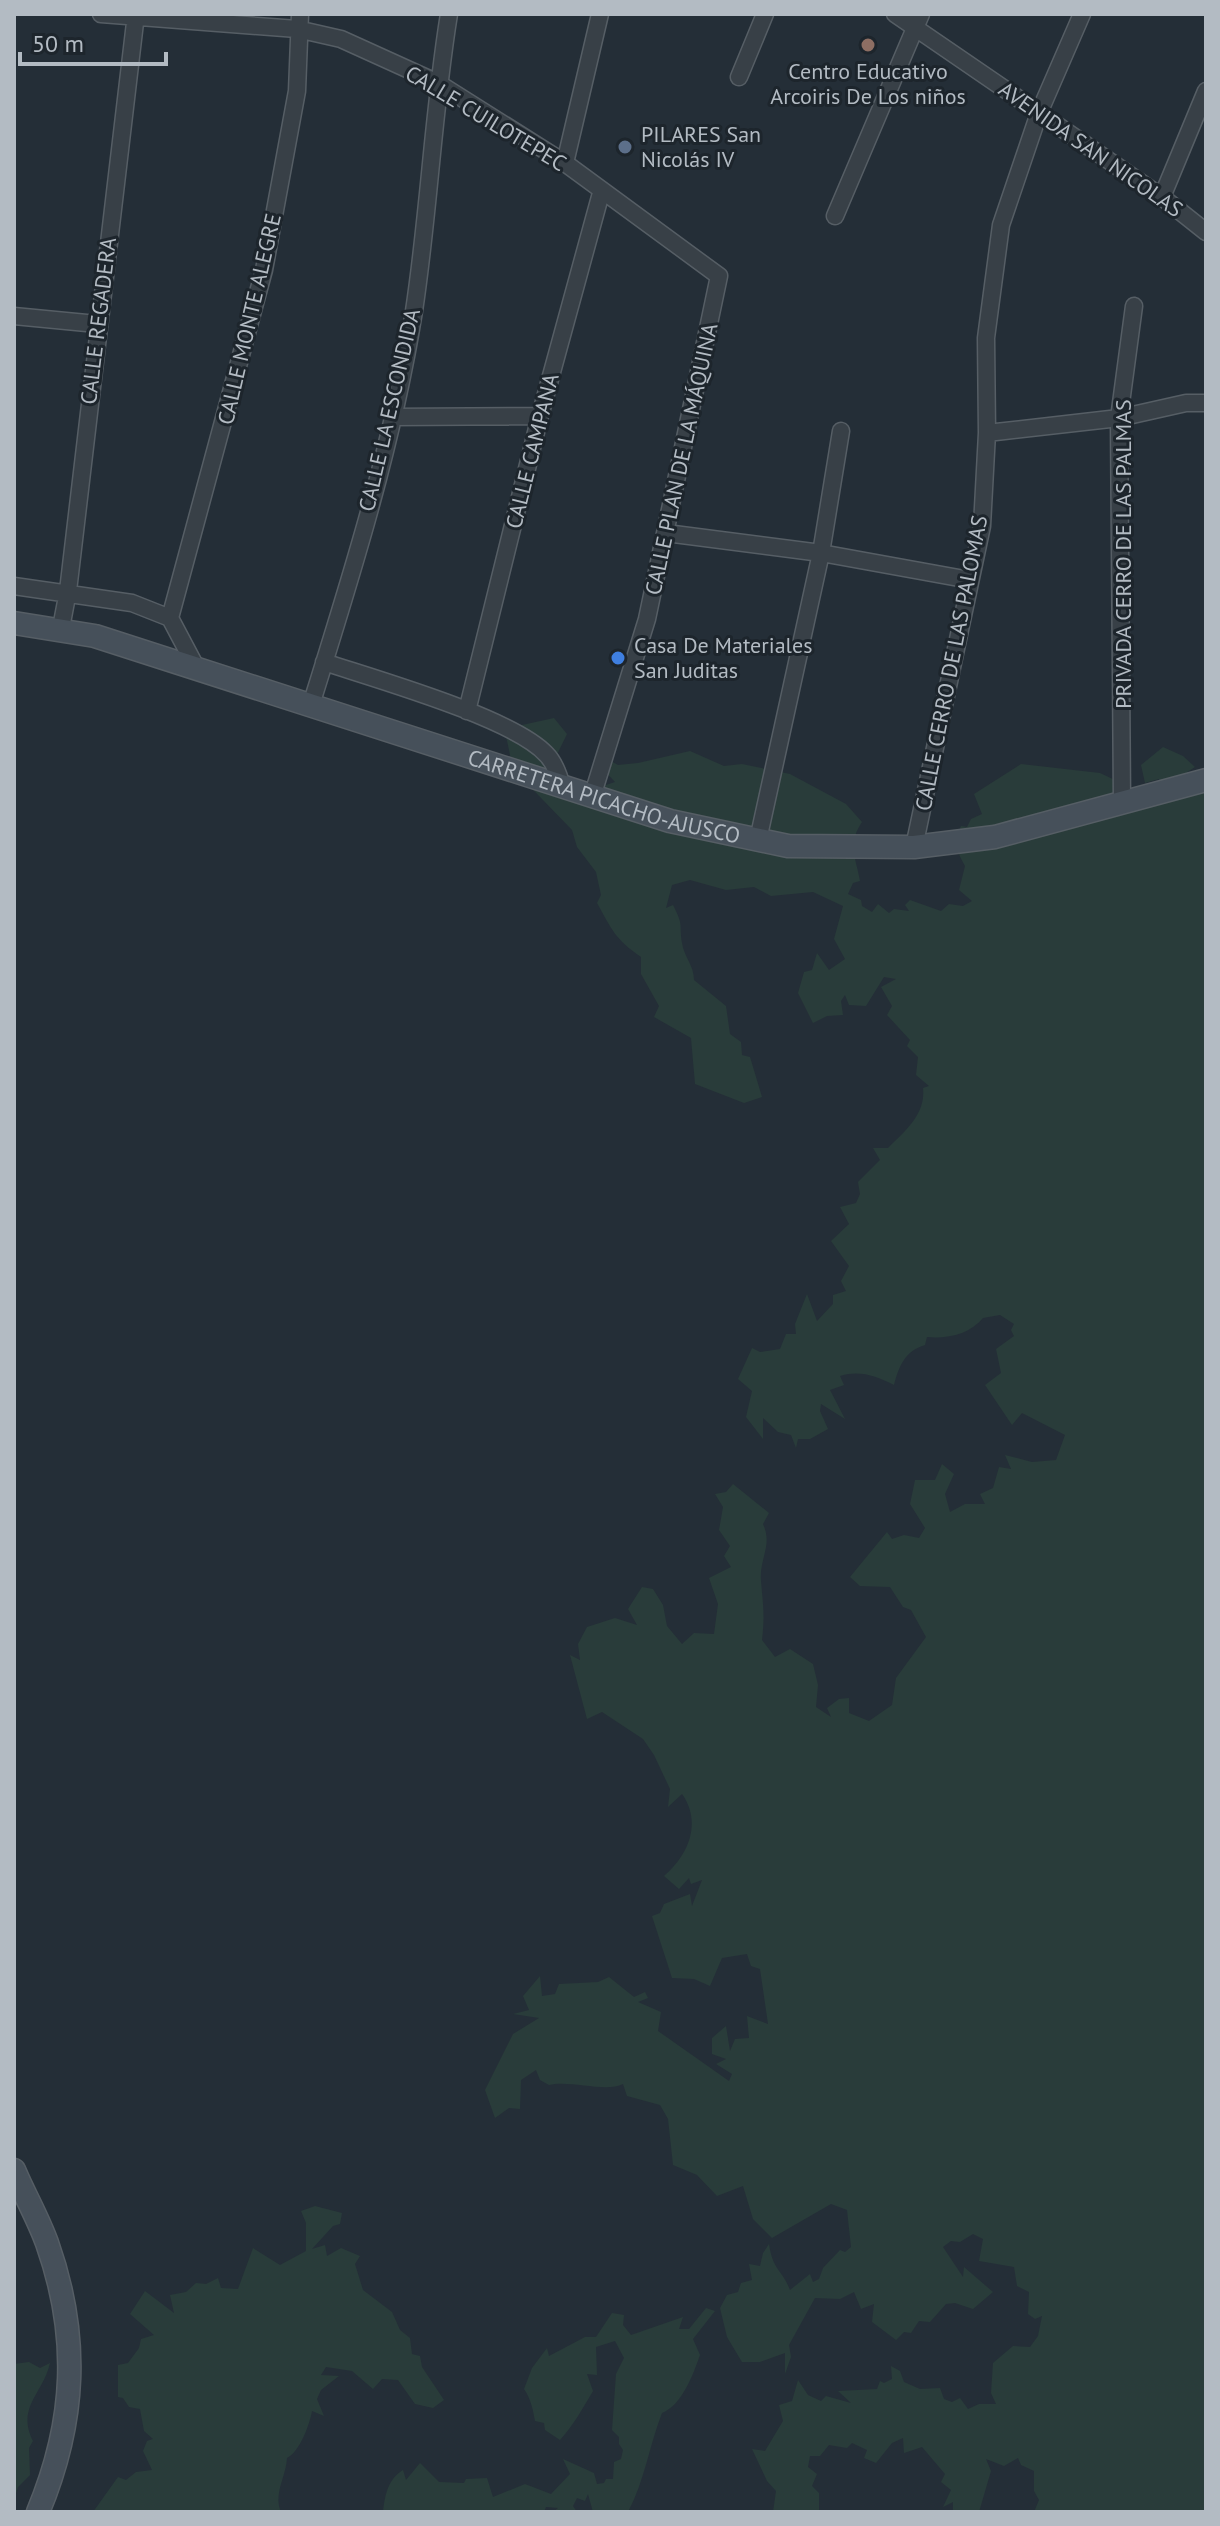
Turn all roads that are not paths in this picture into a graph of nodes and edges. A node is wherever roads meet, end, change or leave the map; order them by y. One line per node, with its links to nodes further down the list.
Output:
1 (101, 14): 7 (street, CALLE CUILOTEPEC)
2 (449, 14): 11 (street, CALLE LA ESCONDIDA)
3 (600, 14): 14 (street)
4 (765, 14): 10 (street)
5 (895, 14): 8 (street, AVENIDA SAN NICOLAS)
6 (1082, 14): 13 (street, CALLE CERRO DE LAS PALOMAS)
7 (135, 16): 9 (street, CALLE CUILOTEPEC); 22 (street, CALLE REGADERA)
8 (918, 20): 13 (street, AVENIDA SAN NICOLAS); 17 (street)
9 (299, 21): 11 (street, CALLE CUILOTEPEC); 34 (street, CALLE MONTE ALEGRE)
10 (739, 77)
11 (438, 83): 14 (street, CALLE CUILOTEPEC); 25 (street, CALLE LA ESCONDIDA)
12 (1206, 91): 16 (street)
13 (1039, 113): 16 (street, AVENIDA SAN NICOLAS); 28 (street, CALLE CERRO DE LAS PALOMAS)
14 (565, 163): 15 (street, CALLE CUILOTEPEC)
15 (601, 193): 19 (street, CALLE CUILOTEPEC); 24 (street, CALLE CAMPANA)
16 (1162, 197): 18 (street, AVENIDA SAN NICOLAS)
17 (835, 216)
18 (1206, 232)
19 (706, 263): 29 (street, CALLE PLAN DE LA MÁQUINA)
20 (1134, 306): 26 (street, PRIVADA CERRO DE LAS PALMAS)
21 (14, 316): 22 (street)
22 (97, 324): 33 (street, CALLE REGADERA)
23 (1206, 403): 26 (street)
24 (540, 416): 25 (street); 40 (street, CALLE CAMPANA)
25 (392, 417): 37 (street, CALLE LA ESCONDIDA)
26 (1119, 418): 28 (street); 44 (street, PRIVADA CERRO DE LAS PALMAS)
27 (841, 431): 30 (street)
28 (987, 433): 31 (street, CALLE CERRO DE LAS PALOMAS)
29 (666, 533): 30 (street); 43 (street, CALLE PLAN DE LA MÁQUINA)
30 (821, 553): 31 (street); 45 (street)
31 (970, 580): 46 (street, CALLE CERRO DE LAS PALOMAS)
32 (14, 586): 33 (street)
33 (68, 591): 34 (street); 36 (street, CALLE REGADERA)
34 (170, 618): 38 (street)
35 (14, 623): 36 (main road, CARRETERA PICACHO-AJUSCO)
36 (61, 628): 38 (main road, CARRETERA PICACHO-AJUSCO)
37 (324, 662): 39 (street, CALLE LA ESCONDIDA); 40 (street)
38 (197, 669): 39 (main road, CARRETERA PICACHO-AJUSCO)
39 (311, 705): 42 (main road, CARRETERA PICACHO-AJUSCO)
40 (467, 711): 42 (street)
41 (1206, 780): 44 (main road, CARRETERA PICACHO-AJUSCO)
42 (562, 787): 43 (main road, CARRETERA PICACHO-AJUSCO)
43 (592, 797): 45 (main road, CARRETERA PICACHO-AJUSCO)
44 (1122, 802): 46 (main road, CARRETERA PICACHO-AJUSCO)
45 (758, 840): 46 (main road, CARRETERA PICACHO-AJUSCO)
46 (914, 847)
47 (14, 2170): 48 (main road)
48 (38, 2512)

